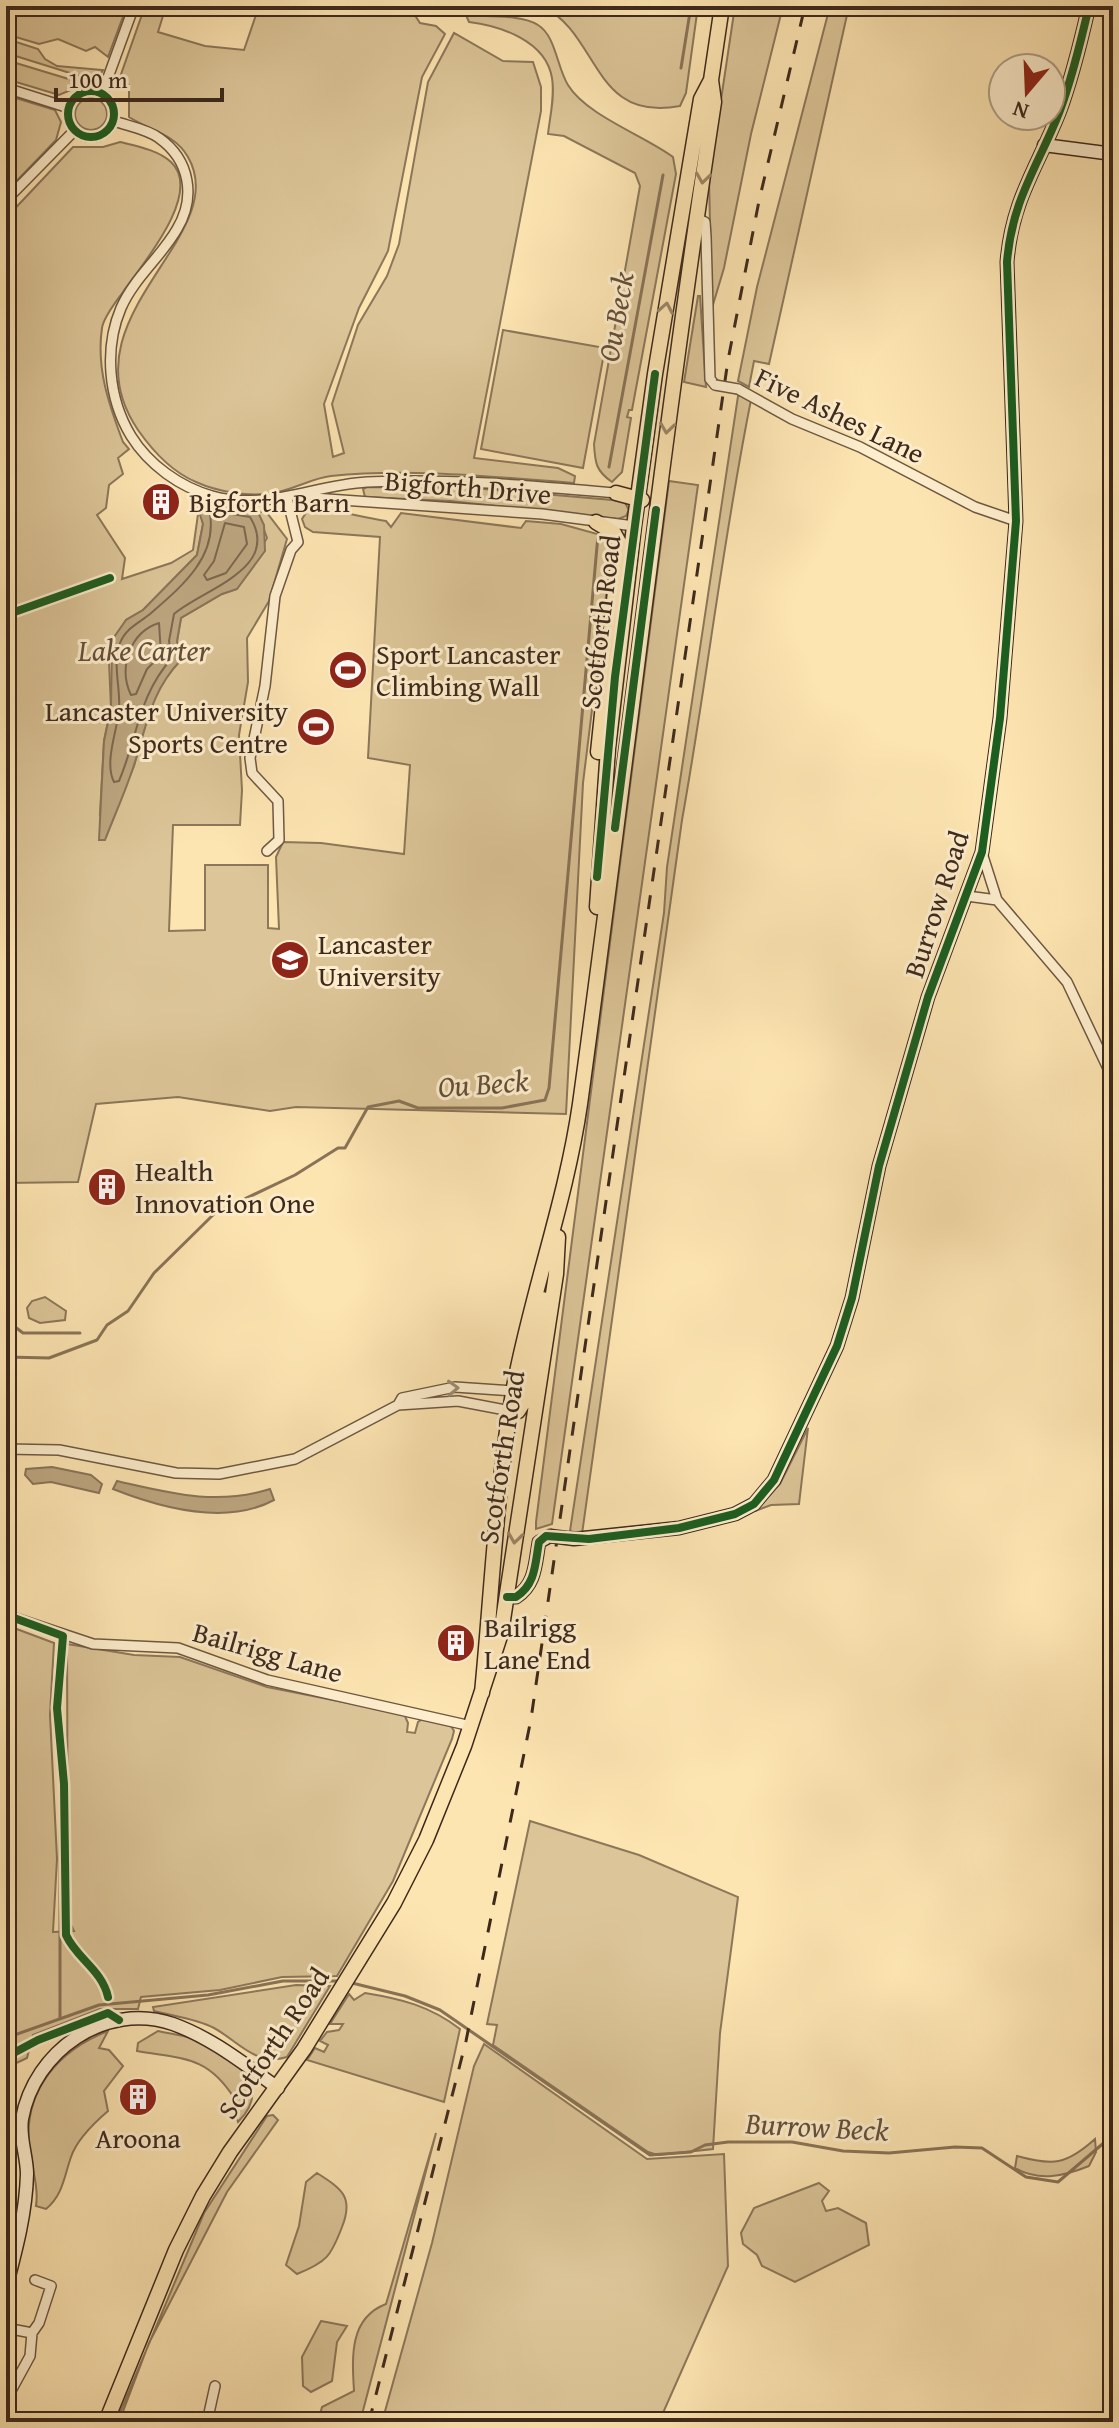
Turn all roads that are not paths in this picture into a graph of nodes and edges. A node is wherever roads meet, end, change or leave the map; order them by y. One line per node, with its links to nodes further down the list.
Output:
1 (134, 6): 6 (street)
2 (722, 6): 4 (main road)
3 (1089, 6): 11 (street, Burrow Road)
4 (711, 80): 10 (main road, Scotforth Road); 12 (main road, Scotforth Road)
5 (6, 88): 7 (street)
6 (102, 94): 7 (street); 8 (street)
7 (69, 108): 9 (street)
8 (114, 121): 9 (street); 20 (street, Bigforth Drive)
9 (74, 131): 14 (street)
10 (709, 137): 12 (main road); 15 (main road, Scotforth Road, one-way to 15)
11 (1044, 145): 13 (street); 22 (street, Burrow Road)
12 (694, 147): 15 (main road, Scotforth Road)
13 (1113, 154)
14 (6, 200)
15 (690, 217): 16 (main road, Scotforth Road, one-way to 15); 21 (main road, Scotforth Road, one-way to 21); 22 (street, Five Ashes Lane, bridge)
16 (640, 477): 17 (main road); 18 (main road, Scotforth Road)
17 (616, 493): 18 (main road); 19 (street, Bigforth Drive)
18 (638, 496): 21 (main road); 24 (main road, Scotforth Road)
19 (298, 497): 20 (street, Bigforth Drive); 23 (street, Bigforth Drive)
20 (287, 498): 25 (street)
21 (655, 515): 24 (main road); 30 (main road, Scotforth Road)
22 (1016, 521): 26 (street, Burrow Road)
23 (596, 522): 24 (street, Bigforth Drive); 27 (main road)
24 (634, 526): 27 (main road, Scotforth Road)
25 (267, 851)
26 (982, 852): 28 (street, Burrow Road); 29 (street)
27 (597, 877): 30 (main road, Scotforth Road)
28 (967, 896): 29 (street); 37 (street, Burrow Road, bridge)
29 (997, 900): 31 (street)
30 (597, 967): 32 (main road, Scotforth Road)
31 (1113, 1079)
32 (559, 1220): 33 (main road, Scotforth Road); 33 (main road, Scotforth Road)
33 (524, 1397): 34 (street, one-way to 33); 35 (main road, Scotforth Road); 37 (main road, Scotforth Road, one-way to 37)
34 (398, 1405): 35 (street); 36 (street)
35 (511, 1411): 37 (main road, Scotforth Road)
36 (6, 1449)
37 (500, 1596): 39 (main road, Scotforth Road)
38 (6, 1615): 39 (street, Bailrigg Lane)
39 (471, 1726): 40 (main road, Scotforth Road)
40 (278, 2088): 41 (street); 50 (main road, Scotforth Road)
41 (22, 2123): 42 (street); 43 (street)
42 (6, 2125)
43 (10, 2257): 45 (street)
44 (35, 2280): 47 (street)
45 (6, 2288)
46 (6, 2328): 47 (street)
47 (32, 2333): 49 (street)
48 (215, 2386): 51 (street)
49 (6, 2400)
50 (106, 2422)
51 (207, 2422)

